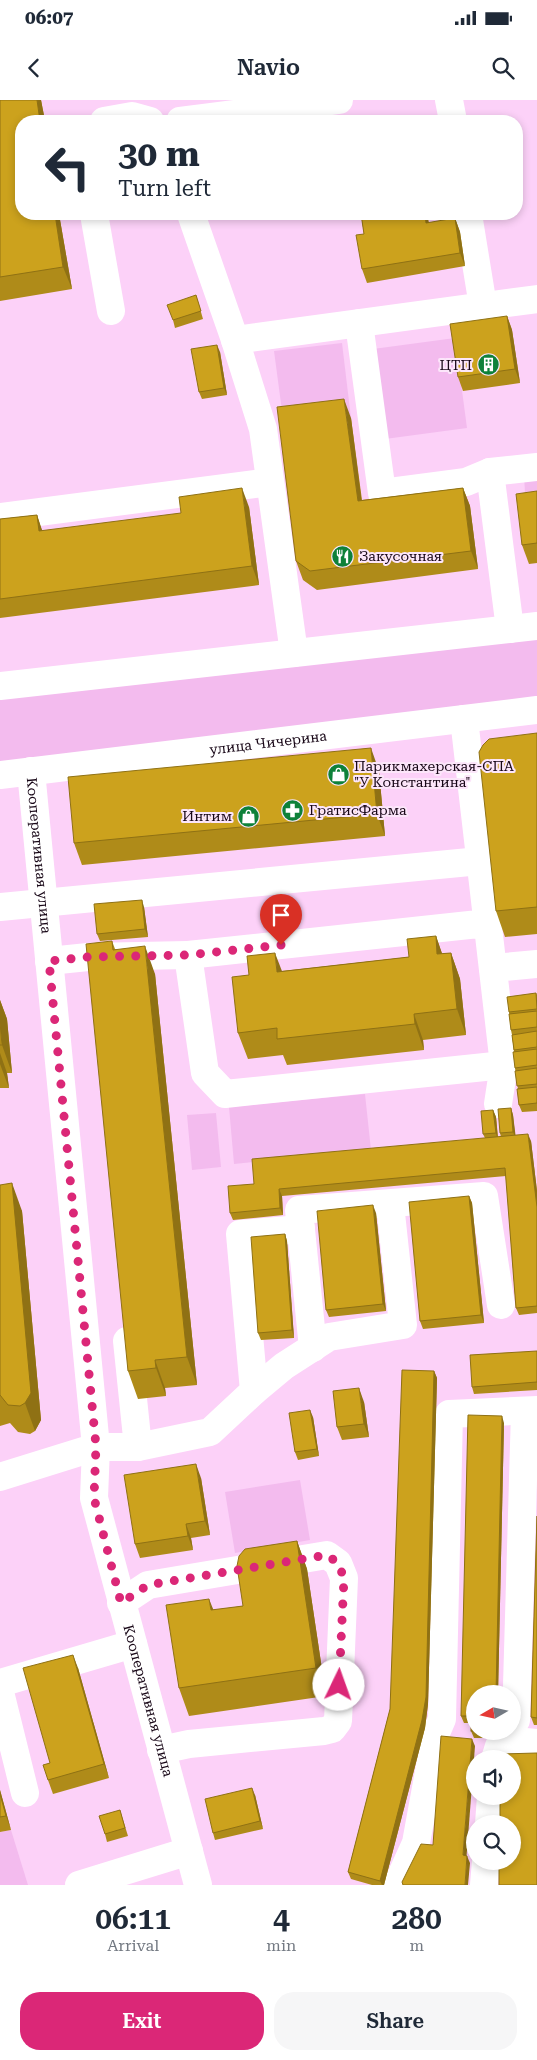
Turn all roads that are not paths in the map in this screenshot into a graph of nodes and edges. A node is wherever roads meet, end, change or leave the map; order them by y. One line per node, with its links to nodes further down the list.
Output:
1 (154, 100): 5 (street)
2 (339, 100): 4 (street)
3 (449, 100): 7 (street)
4 (304, 103): 6 (street)
5 (157, 115)
6 (221, 115)
7 (452, 115)
8 (95, 220): 13 (street)
9 (193, 220): 15 (street)
10 (469, 220): 12 (street)
11 (537, 298): 12 (street)
12 (483, 306): 14 (street)
13 (111, 311)
14 (359, 323): 15 (street); 17 (street)
15 (235, 340): 18 (street)
16 (537, 467): 17 (street)
17 (490, 472): 21 (street)
18 (270, 482): 19 (street); 22 (street)
19 (0, 517)
20 (537, 626): 21 (street)
21 (510, 629): 22 (street)
22 (294, 653): 23 (street)
23 (0, 686)
24 (537, 710): 25 (street, улица Чичерина)
25 (464, 719): 26 (street, улица Чичерина); 28 (street)
26 (31, 771): 27 (street, улица Чичерина); 29 (street, Кооперативная улица)
27 (0, 775)
28 (480, 861): 29 (street); 31 (street)
29 (44, 902): 30 (street); 33 (street, Кооперативная улица)
30 (0, 907)
31 (488, 923): 32 (street); 35 (street)
32 (188, 955): 33 (street); 36 (street)
33 (49, 961): 45 (street, Кооперативная улица)
34 (537, 964): 35 (street)
35 (493, 968): 36 (street)
36 (504, 1065): 37 (street)
37 (498, 1104)
38 (390, 1204): 39 (street); 40 (street); 42 (street)
39 (301, 1229): 42 (street); 43 (street)
40 (501, 1305)
41 (124, 1315): 46 (street)
42 (313, 1348): 43 (street)
43 (254, 1391): 46 (street)
44 (531, 1411): 51 (street); 61 (street)
45 (96, 1446): 46 (street); 47 (street); 48 (street, Кооперативная улица)
46 (138, 1446)
47 (0, 1477)
48 (121, 1603): 49 (street, Кооперативная улица); 54 (street)
49 (134, 1644): 50 (street); 54 (street, Кооперативная улица)
50 (0, 1683)
51 (518, 1685)
52 (0, 1692): 56 (street)
53 (537, 1743): 55 (street)
54 (161, 1750): 57 (street, Кооперативная улица)
55 (498, 1750)
56 (25, 1793)
57 (189, 1851): 59 (street); 60 (street, Кооперативная улица)
58 (485, 1870): 62 (street)
59 (79, 1885)
60 (198, 1885)
61 (397, 1885)
62 (484, 1885)

